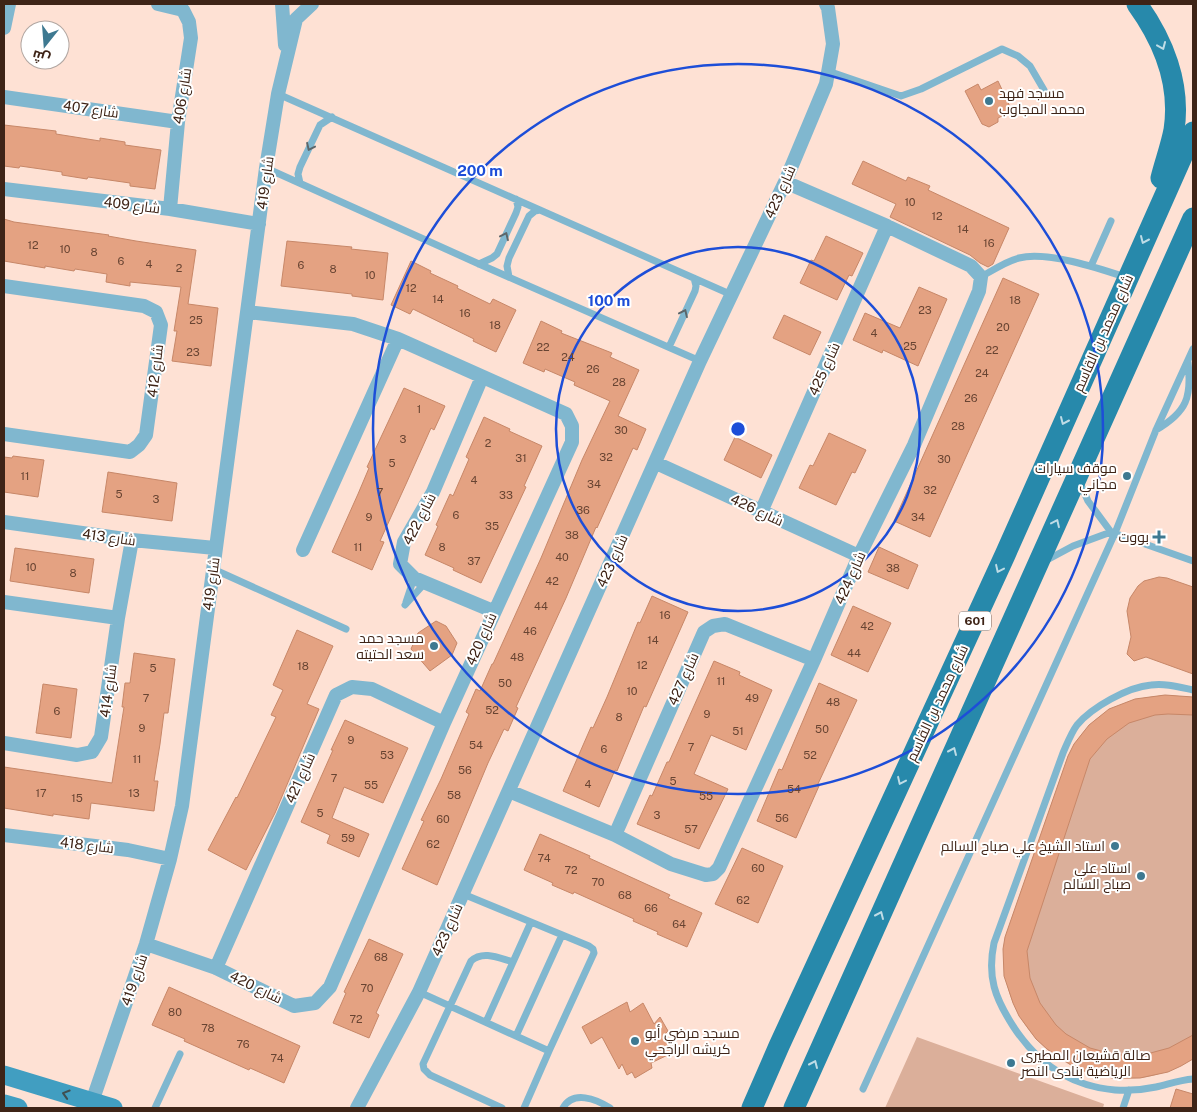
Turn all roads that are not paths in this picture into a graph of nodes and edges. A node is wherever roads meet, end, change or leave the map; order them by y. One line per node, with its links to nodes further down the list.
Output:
1 (8, 4): 7 (street)
2 (158, 4): 14 (street, شارع 406)
3 (282, 4): 8 (street, شارع 419)
4 (312, 4): 8 (street, شارع 419)
5 (826, 4): 9 (street, شارع 423)
6 (1137, 4): 23 (main road, one-way to 23)
7 (4, 28)
8 (286, 56): 11 (street, شارع 419)
9 (828, 71): 10 (lane); 17 (street, شارع 423)
10 (1044, 90)
11 (278, 94): 13 (lane); 16 (street, شارع 419)
12 (4, 97): 14 (street, شارع 407)
13 (332, 118): 18 (lane, one-way to 18); 20 (lane)
14 (178, 122): 21 (street, شارع 406)
15 (1193, 132): 23 (main road, شارع محمد بن القاسم / 601)
16 (266, 168): 18 (lane); 26 (street, شارع 419)
17 (785, 182): 27 (street); 37 (street, شارع 423)
18 (300, 183): 30 (lane)
19 (4, 189): 21 (street, شارع 409)
20 (516, 199): 22 (lane); 30 (lane, one-way to 20)
21 (170, 209): 26 (street, شارع 409)
22 (540, 210): 32 (lane); 34 (lane)
23 (1155, 217): 35 (main road, شارع محمد بن القاسم / 601, one-way to 35)
24 (1193, 218): 29 (main road, 601)
25 (1111, 221): 31 (lane)
26 (259, 224): 38 (street, شارع 419)
27 (887, 226): 33 (street); 49 (street, شارع 425)
28 (1193, 234): 29 (main road)
29 (1174, 260): 48 (main road, 601)
30 (479, 264): 32 (lane)
31 (1091, 266): 33 (lane); 35 (lane)
32 (508, 277): 40 (lane)
33 (981, 277): 55 (street, شارع 424)
34 (694, 278): 37 (lane); 40 (lane, one-way to 34)
35 (1128, 278): 97 (main road, شارع محمد بن القاسم / 601, one-way to 97)
36 (4, 286): 46 (street, شارع 412)
37 (733, 295): 43 (street, شارع 423)
38 (248, 312): 39 (street, شارع 420); 53 (street, شارع 419)
39 (398, 339): 44 (street, شارع 420); 54 (street)
40 (668, 347): 43 (lane)
41 (1193, 349): 42 (lane)
42 (1188, 360): 45 (lane); 45 (lane)
43 (700, 361): 47 (street, شارع 423)
44 (482, 377): 60 (street, شارع 420); 60 (street, شارع 422)
45 (1156, 430): 51 (lane)
46 (4, 434)
47 (656, 463): 49 (street, شارع 426); 67 (street, شارع 423)
48 (1078, 475): 51 (lane); 58 (main road, 601, one-way to 48)
49 (762, 512): 55 (street, شارع 426)
50 (4, 522): 52 (street, شارع 413)
51 (1113, 533): 56 (lane); 58 (lane); 85 (lane)
52 (132, 540): 53 (street, شارع 413); 61 (street, شارع 414)
53 (215, 548): 57 (street, شارع 419)
54 (304, 550)
55 (859, 556): 63 (street, شارع 424)
56 (1193, 561)
57 (213, 569): 62 (lane); 70 (street, شارع 419)
58 (1035, 569): 98 (main road, 601, one-way to 58)
59 (4, 602): 61 (street)
60 (493, 611): 65 (street, شارع 420)
61 (118, 618): 66 (street, شارع 414)
62 (346, 629)
63 (814, 660): 69 (street, شارع 427); 69 (street, شارع 424)
64 (1193, 690): 86 (lane)
65 (444, 723): 76 (street, شارع 421); 76 (street, شارع 420)
66 (4, 743)
67 (509, 791): 69 (street, شارع 424); 71 (street, شارع 423)
68 (4, 835): 70 (street, شارع 418)
69 (615, 835)
70 (170, 859): 74 (street, شارع 419)
71 (463, 894): 72 (lane); 77 (street, شارع 423)
72 (531, 922): 73 (lane); 75 (lane)
73 (562, 935): 80 (lane); 81 (lane)
74 (146, 944): 76 (street, شارع 420); 87 (street, شارع 419)
75 (513, 962): 78 (lane); 79 (lane)
76 (216, 968)
77 (419, 992): 78 (lane); 92 (street, شارع 423)
78 (450, 1006): 79 (lane); 93 (lane)
79 (486, 1022): 80 (lane)
80 (516, 1036): 81 (lane)
81 (549, 1051): 94 (lane)
82 (180, 1054): 91 (lane)
83 (4, 1075): 87 (street, one-way to 83)
84 (1193, 1079): 86 (lane)
85 (864, 1089)
86 (1129, 1090): 99 (lane)
87 (92, 1102): 90 (street)
88 (4, 1104): 89 (street)
89 (18, 1108)
90 (113, 1108)
91 (154, 1108)
92 (357, 1108)
93 (502, 1108)
94 (524, 1108)
95 (562, 1108): 96 (lane)
96 (610, 1108)
97 (752, 1108)
98 (794, 1108)
99 (1123, 1108)

